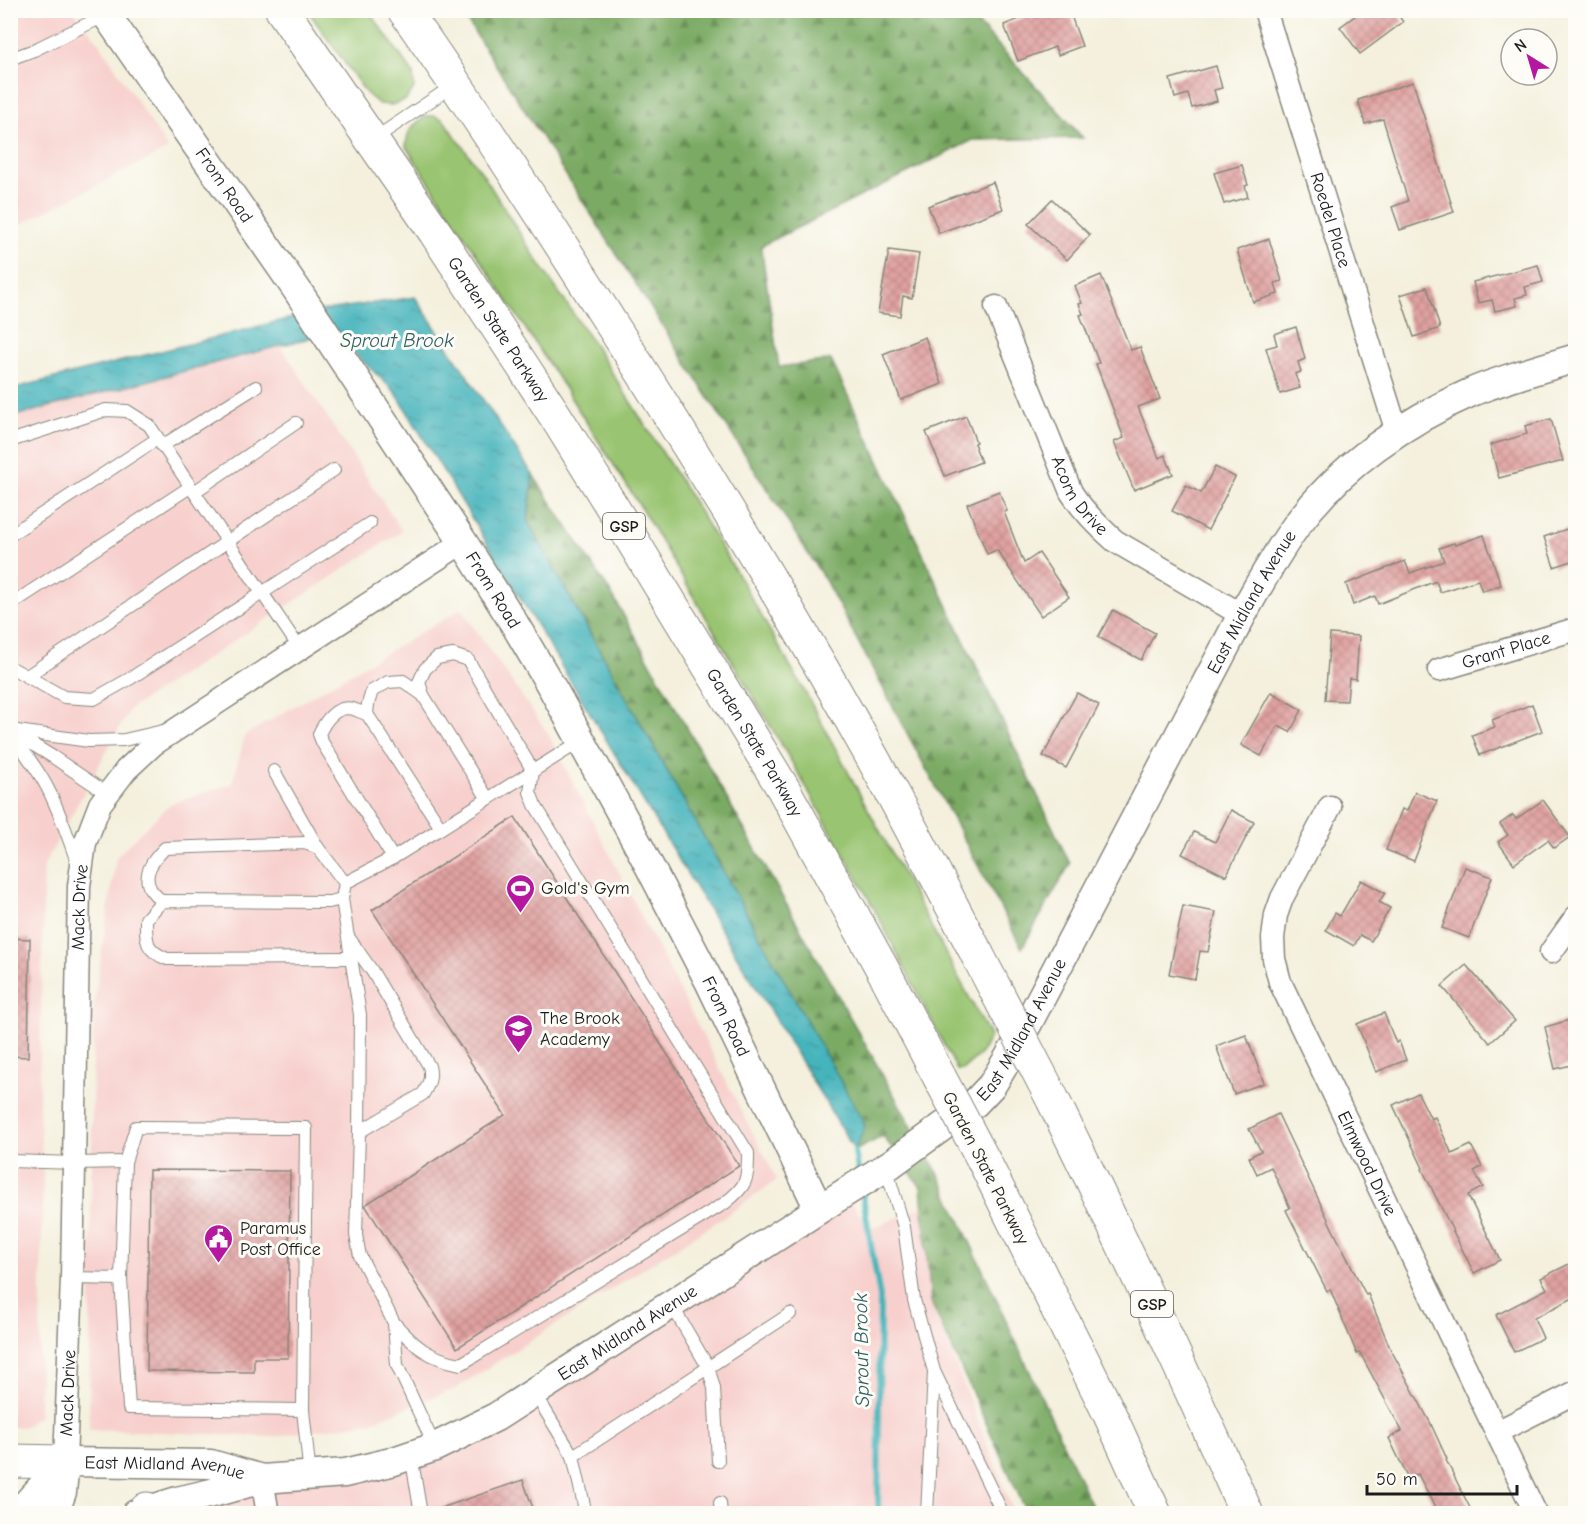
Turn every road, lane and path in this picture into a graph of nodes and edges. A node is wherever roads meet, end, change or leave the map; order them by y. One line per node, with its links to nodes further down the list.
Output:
1 (282, 10): 7 (highway, Garden State Parkway / GSP)
2 (404, 10): 6 (highway, GSP)
3 (1265, 10): 12 (street, Roedel Place)
4 (104, 13): 5 (lane); 20 (street, From Road)
5 (10, 60)
6 (456, 84): 7 (lane); 83 (highway, GSP, bridge)
7 (373, 140): 82 (highway, Garden State Parkway / GSP, bridge)
8 (996, 307): 23 (street, Acorn Drive)
9 (1575, 358): 12 (street, East Midland Avenue)
10 (256, 387): 14 (lane)
11 (296, 423): 16 (lane)
12 (1397, 432): 23 (street, East Midland Avenue)
13 (10, 441): 14 (lane)
14 (160, 442): 16 (lane); 18 (lane)
15 (334, 470): 19 (lane)
16 (192, 490): 19 (lane); 22 (lane)
17 (370, 523): 21 (lane)
18 (10, 536)
19 (227, 542): 21 (lane); 28 (lane)
20 (463, 542): 25 (street, Mack Drive); 33 (street, From Road)
21 (261, 593): 25 (lane); 28 (lane)
22 (10, 605)
23 (1242, 615): 54 (street, East Midland Avenue)
24 (1575, 629): 27 (street, Grant Place)
25 (300, 649): 31 (street, Mack Drive)
26 (10, 667): 28 (lane)
27 (1439, 670)
28 (27, 676)
29 (423, 695): 30 (lane); 35 (lane); 37 (lane)
30 (367, 714): 39 (lane); 41 (lane)
31 (181, 726): 32 (lane); 36 (street, Mack Drive)
32 (10, 731): 36 (lane); 42 (lane)
33 (581, 741): 35 (lane); 55 (street, From Road)
34 (274, 771): 40 (lane)
35 (533, 771): 37 (lane); 60 (lane)
36 (108, 794): 42 (street, Mack Drive)
37 (488, 799): 39 (lane)
38 (1330, 807): 66 (street, Elmwood Drive)
39 (441, 828): 41 (lane)
40 (318, 848): 43 (lane); 45 (lane)
41 (393, 858): 43 (lane)
42 (81, 874): 53 (street, Mack Drive)
43 (345, 883): 44 (lane)
44 (342, 899): 45 (lane); 47 (lane)
45 (162, 901): 49 (lane)
46 (1575, 917): 48 (street)
47 (347, 934): 49 (lane); 50 (lane)
48 (1551, 952)
49 (351, 958): 50 (lane)
50 (359, 1132): 60 (lane)
51 (10, 1161): 53 (lane)
52 (125, 1162): 53 (lane); 57 (lane); 65 (lane)
53 (75, 1163): 56 (street, Mack Drive)
54 (888, 1166): 55 (street, East Midland Avenue); 62 (lane)
55 (819, 1209): 58 (street, East Midland Avenue)
56 (72, 1278): 57 (lane); 71 (street, Mack Drive)
57 (121, 1279): 65 (lane)
58 (671, 1304): 61 (lane); 63 (street, East Midland Avenue)
59 (790, 1314): 61 (lane)
60 (394, 1323): 67 (lane)
61 (708, 1367): 68 (lane); 70 (lane)
62 (934, 1371): 80 (lane); 81 (lane)
63 (534, 1392): 67 (street, East Midland Avenue); 68 (lane)
64 (1575, 1392): 66 (street)
65 (303, 1410): 72 (lane)
66 (1497, 1432): 84 (street, Elmwood Drive)
67 (423, 1451): 72 (street, East Midland Avenue); 78 (lane)
68 (573, 1456): 79 (lane)
69 (10, 1461): 71 (highway)
70 (718, 1461)
71 (65, 1462): 73 (street, East Midland Avenue); 75 (street, East Midland Avenue); 76 (street, East Midland Avenue)
72 (310, 1476): 73 (street, East Midland Avenue)
73 (262, 1479): 74 (street, East Midland Avenue); 77 (street)
74 (142, 1512)
75 (17, 1514)
76 (54, 1514)
77 (268, 1514)
78 (421, 1514)
79 (586, 1514)
80 (927, 1514)
81 (1003, 1514)
82 (1155, 1514)
83 (1247, 1514)
84 (1536, 1514)

